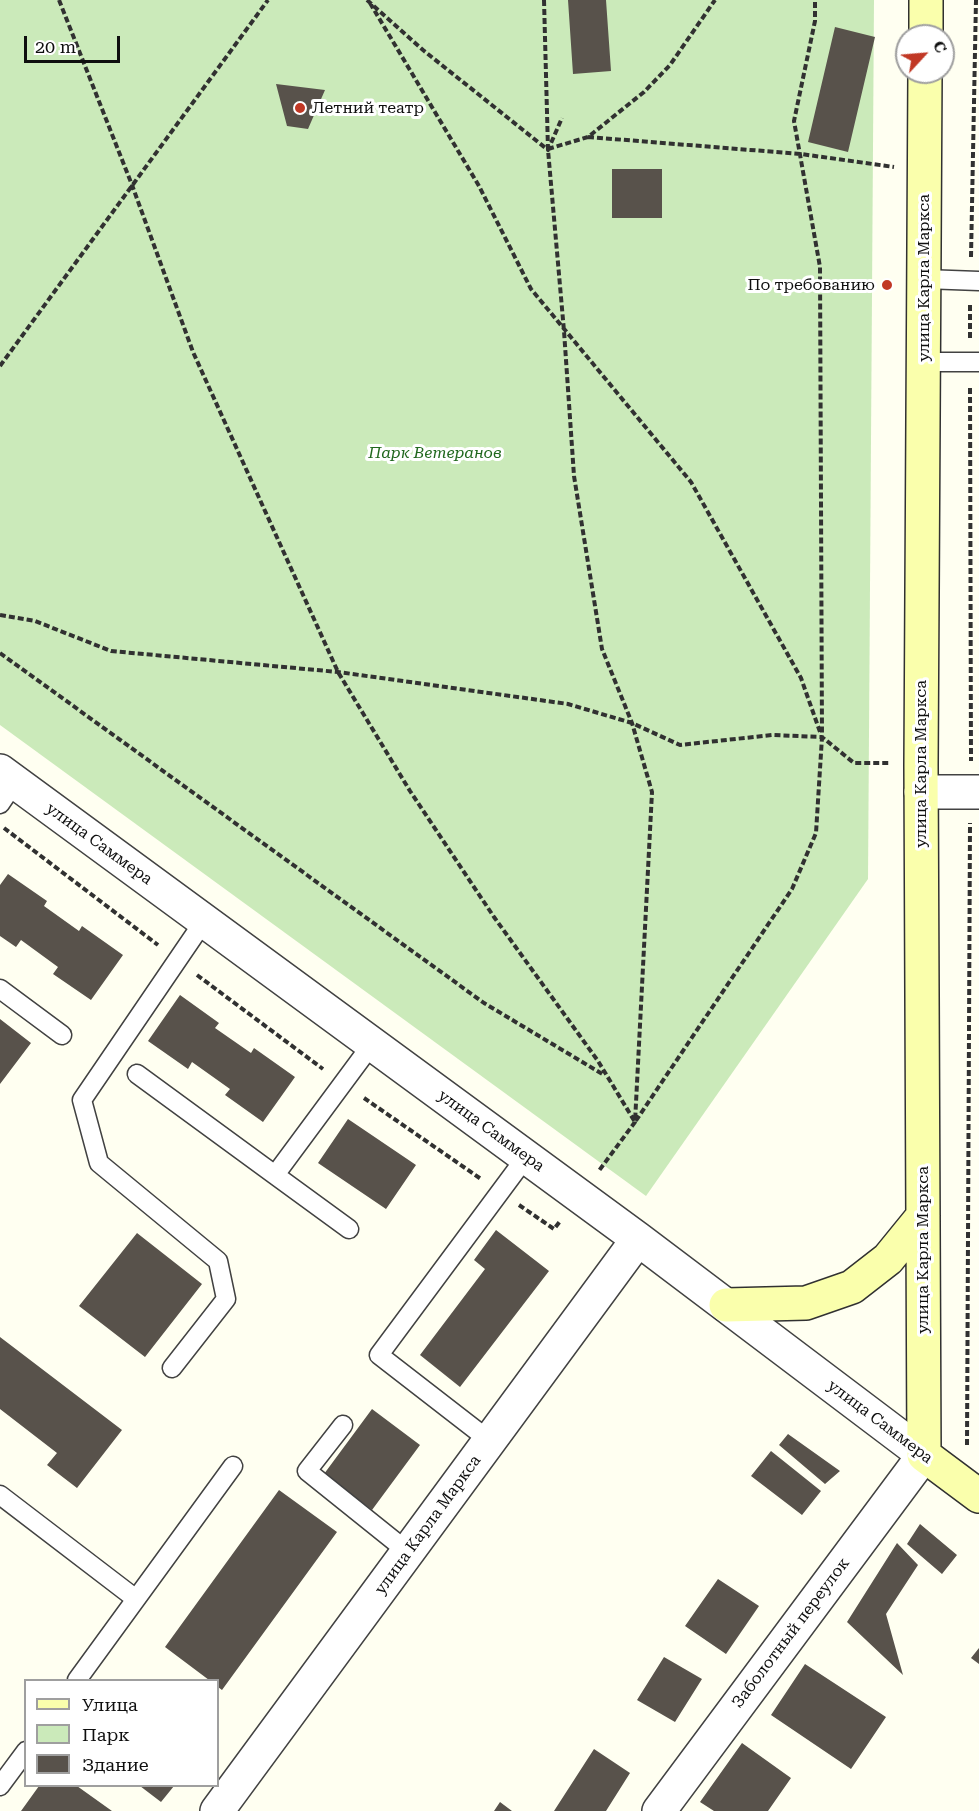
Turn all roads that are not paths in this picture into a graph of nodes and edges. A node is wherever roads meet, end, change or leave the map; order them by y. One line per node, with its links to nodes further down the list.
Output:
1 (926, 0): 2 (street)
2 (926, 24)
3 (925, 84): 4 (street, улица Карла Маркса)
4 (924, 279): 5 (lane); 6 (street, улица Карла Маркса)
5 (975, 281)
6 (923, 362): 7 (lane); 8 (street, улица Карла Маркса)
7 (975, 362)
8 (921, 778): 10 (street); 18 (street, улица Карла Маркса)
9 (5, 786): 11 (street, улица Саммера)
10 (975, 792)
11 (204, 921): 14 (street, улица Саммера); 22 (lane)
12 (0, 989): 13 (lane)
13 (62, 1035)
14 (372, 1044): 16 (street, улица Саммера); 17 (lane)
15 (137, 1074): 17 (lane)
16 (526, 1157): 20 (street, улица Саммера); 24 (lane)
17 (275, 1175): 19 (lane)
18 (923, 1216): 21 (street); 25 (street, улица Карла Маркса)
19 (349, 1228)
20 (638, 1239): 21 (street, улица Саммера); 24 (street, улица Карла Маркса)
21 (726, 1305): 25 (street, улица Саммера)
22 (172, 1368)
23 (343, 1425): 29 (lane)
24 (490, 1441): 29 (street, улица Карла Маркса)
25 (924, 1455): 28 (street, улица Саммера); 35 (street, Заболотный переулок)
26 (233, 1466): 30 (lane)
27 (0, 1495): 30 (lane)
28 (979, 1496)
29 (408, 1552): 34 (street, улица Карла Маркса)
30 (136, 1599): 31 (lane)
31 (78, 1679)
32 (24, 1754): 33 (lane)
33 (0, 1786)
34 (217, 1811)
35 (658, 1811)

